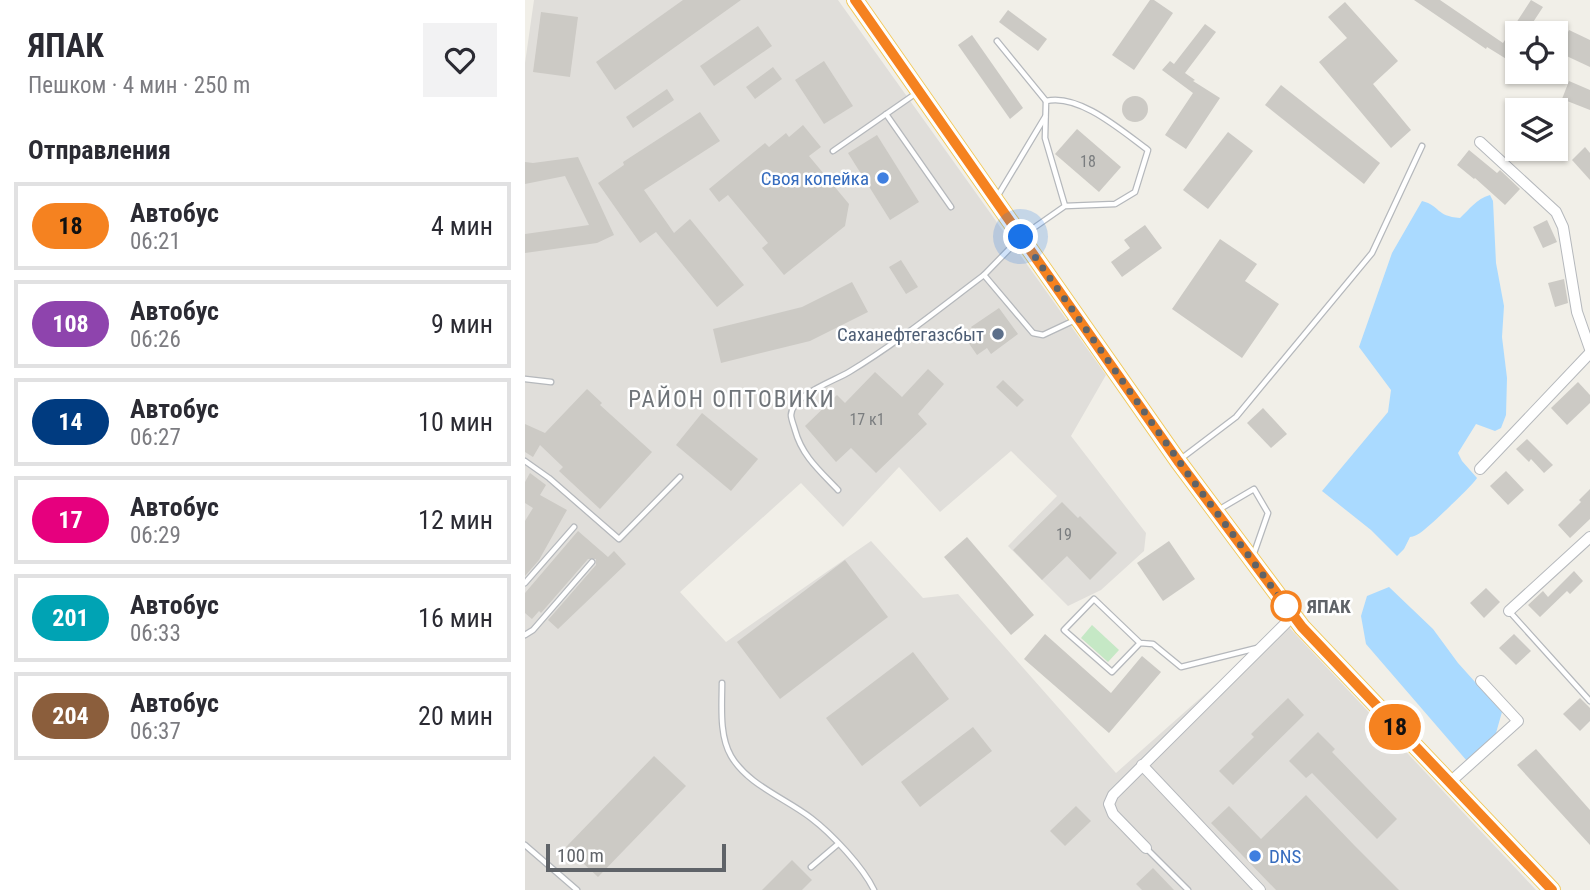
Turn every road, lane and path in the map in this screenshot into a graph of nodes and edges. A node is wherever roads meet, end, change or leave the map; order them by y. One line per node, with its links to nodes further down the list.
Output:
1 (855, 0): 3 (main road)
2 (997, 41): 4 (lane)
3 (919, 91): 5 (lane); 10 (main road)
4 (1046, 101): 6 (lane); 11 (lane)
5 (886, 114): 9 (lane); 12 (lane)
6 (1046, 116): 10 (lane); 11 (lane)
7 (1481, 142): 16 (street)
8 (1422, 146): 20 (lane)
9 (833, 151)
10 (995, 200): 13 (main road)
11 (1065, 206): 13 (lane)
12 (951, 207)
13 (1021, 237): 14 (lane); 15 (main road)
14 (984, 275): 15 (lane); 23 (lane)
15 (1079, 318): 20 (main road)
16 (1590, 351): 21 (street)
17 (525, 379): 18 (lane)
18 (551, 382)
19 (525, 461): 22 (lane)
20 (1178, 461): 24 (main road)
21 (1480, 469)
22 (680, 477)
23 (838, 490)
24 (1216, 512): 27 (main road); 27 (lane)
25 (574, 527): 29 (lane)
26 (1590, 537): 30 (street)
27 (1251, 560): 31 (main road)
28 (592, 562): 32 (lane)
29 (525, 583)
30 (1509, 611): 37 (lane)
31 (1293, 616): 34 (street); 39 (main road)
32 (525, 635)
33 (1140, 643): 33 (lane); 34 (lane)
34 (1261, 647): 38 (street)
35 (1481, 681): 39 (street)
36 (722, 682): 40 (lane)
37 (1590, 701)
38 (1142, 765): 42 (street); 47 (street)
39 (1449, 783): 48 (main road)
40 (838, 844): 43 (lane); 45 (lane)
41 (525, 845): 44 (lane)
42 (1146, 848): 46 (lane)
43 (811, 867)
44 (577, 890)
45 (874, 890)
46 (1188, 890)
47 (1260, 890)
48 (1552, 890)

